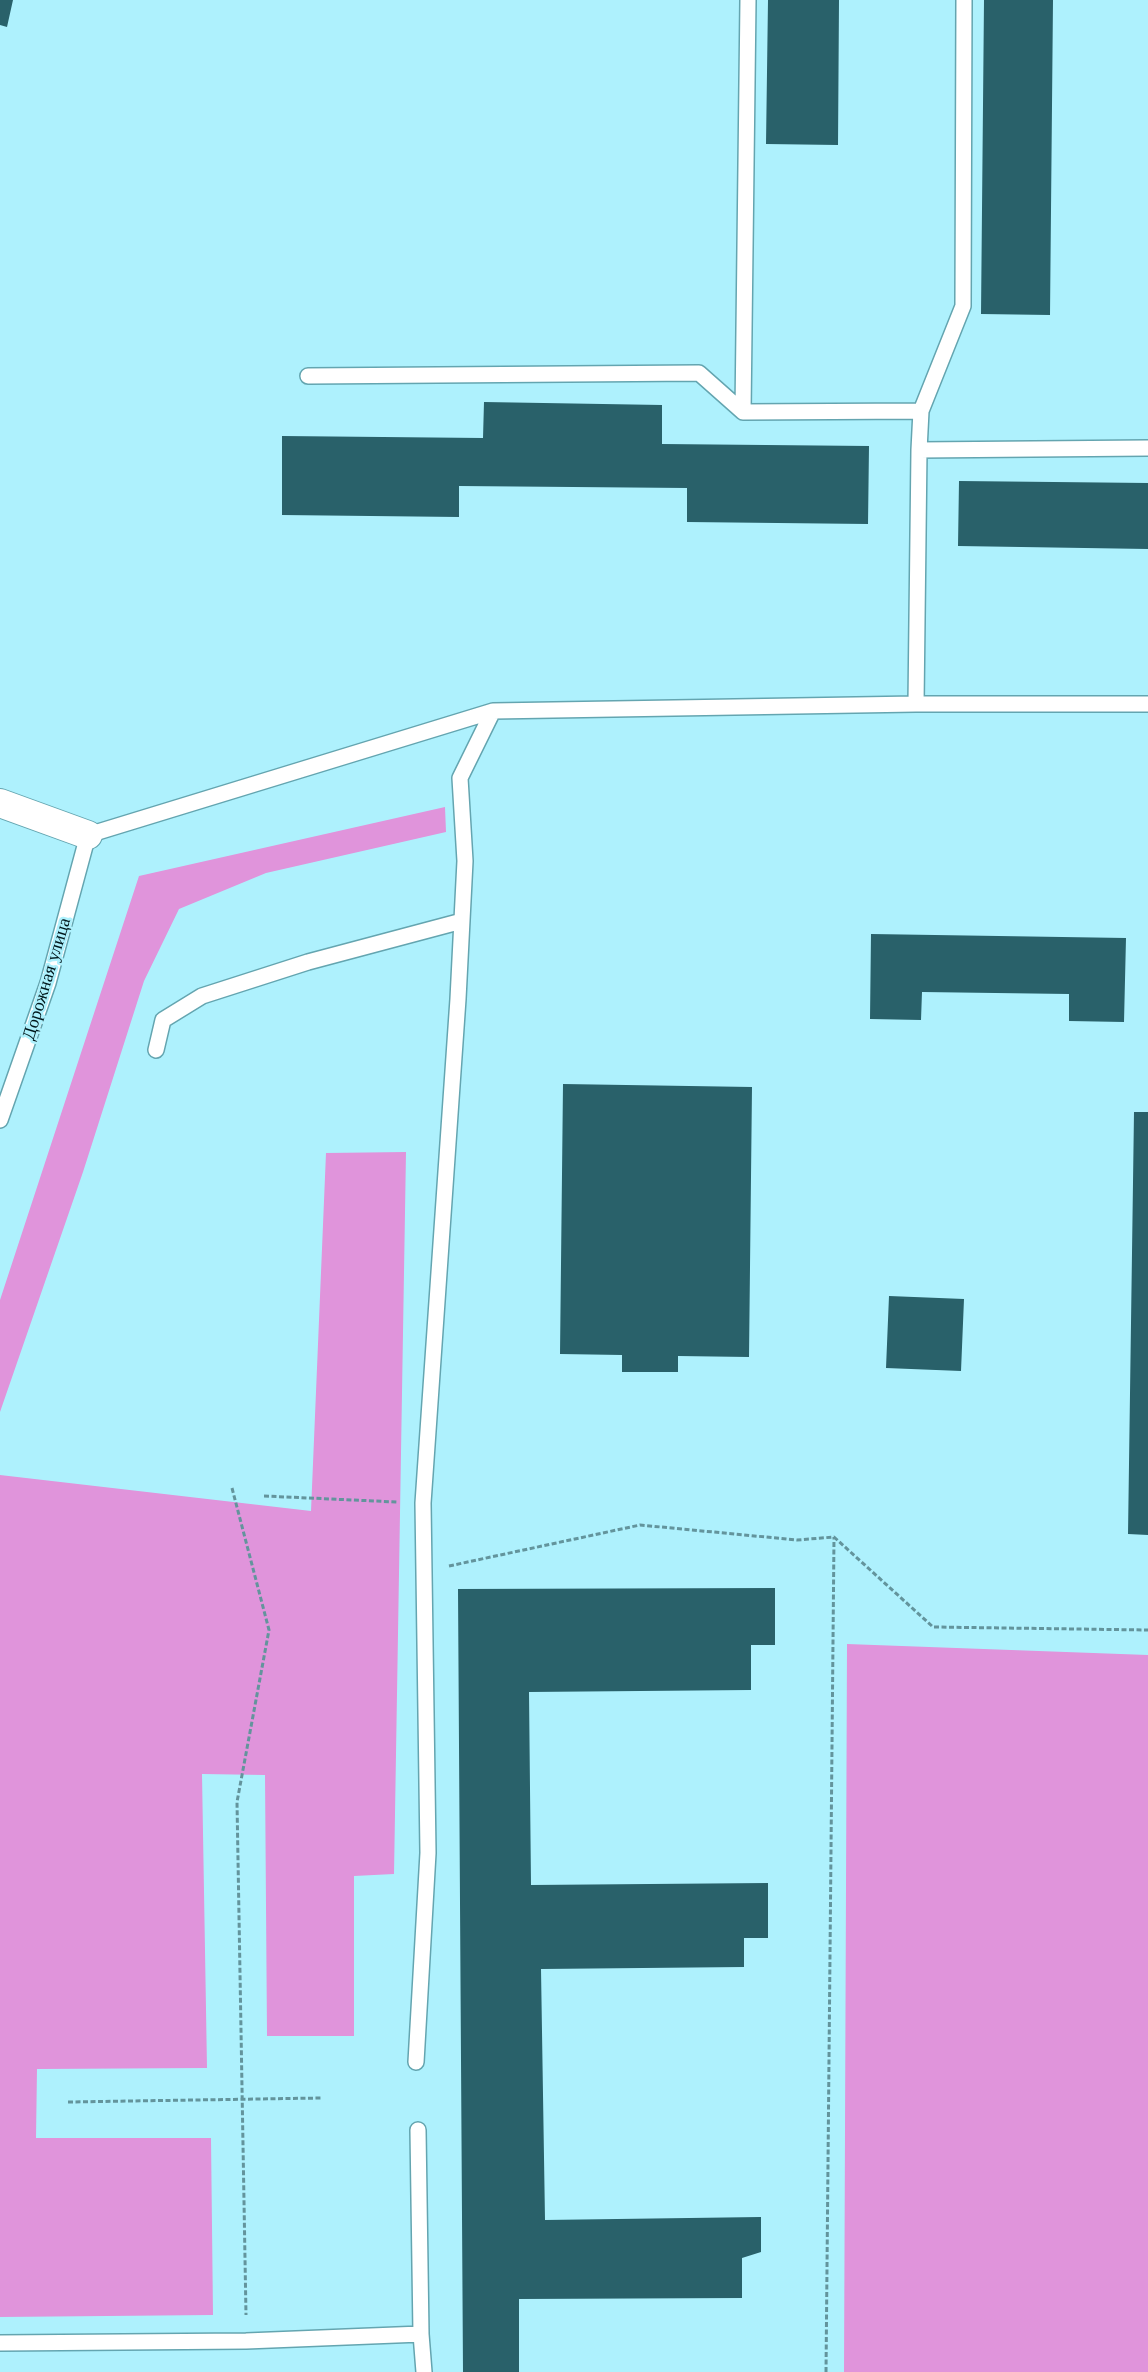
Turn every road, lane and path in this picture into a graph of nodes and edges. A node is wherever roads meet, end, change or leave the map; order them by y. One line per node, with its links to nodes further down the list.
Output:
1 (748, 0): 5 (lane)
2 (964, 0): 4 (lane)
3 (308, 376): 5 (lane)
4 (921, 411): 5 (lane); 7 (lane)
5 (743, 412)
6 (1148, 448): 7 (lane)
7 (920, 450): 8 (lane)
8 (916, 704): 9 (lane); 10 (lane)
9 (1148, 704)
10 (493, 711): 12 (lane); 13 (lane)
11 (0, 804): 12 (street)
12 (88, 835): 15 (lane, Дорожная улица)
13 (462, 921): 14 (lane); 18 (lane)
14 (156, 1050)
15 (0, 1120)
16 (232, 1488): 24 (path)
17 (264, 1496): 18 (path)
18 (423, 1503): 20 (lane)
19 (834, 1537): 20 (path); 21 (path); 31 (path)
20 (423, 1571): 22 (lane)
21 (1148, 1630)
22 (416, 2062)
23 (322, 2098): 24 (path)
24 (242, 2100): 25 (path); 28 (path)
25 (68, 2102)
26 (418, 2130): 27 (lane)
27 (421, 2334): 28 (lane); 30 (lane)
28 (246, 2341): 29 (lane)
29 (0, 2343)
30 (424, 2372)
31 (826, 2372)

